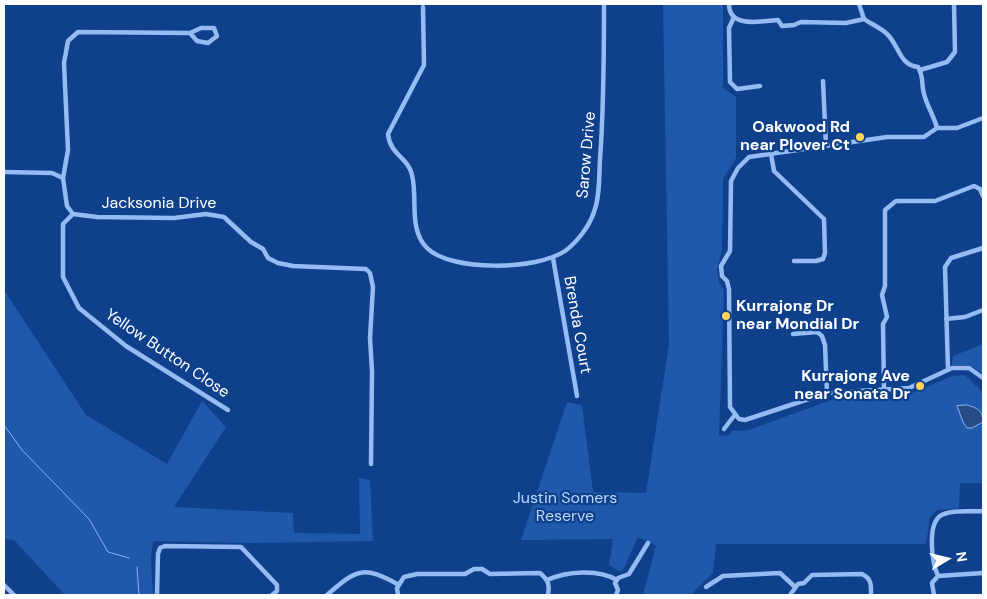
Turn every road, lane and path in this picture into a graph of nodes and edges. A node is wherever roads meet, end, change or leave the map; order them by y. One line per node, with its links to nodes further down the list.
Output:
1 (604, 4): 22 (street, Sarow Drive)
2 (729, 4): 6 (street)
3 (859, 4): 7 (street)
4 (954, 4): 9 (street)
5 (423, 7): 22 (street, Sarow Drive)
6 (734, 17): 7 (street); 11 (street)
7 (864, 19): 9 (street)
8 (190, 33): 8 (street); 17 (street)
9 (920, 70): 13 (street)
10 (823, 81): 14 (street)
11 (760, 86)
12 (983, 118): 13 (street)
13 (937, 128): 14 (street)
14 (826, 146): 15 (street)
15 (771, 154): 23 (street); 33 (street)
16 (4, 172): 17 (street)
17 (63, 178): 20 (street)
18 (982, 188): 19 (street); 29 (street)
19 (983, 196)
20 (73, 214): 32 (street, Yellow Button Close); 35 (street, Jacksonia Drive)
21 (983, 248): 25 (street)
22 (553, 258): 31 (street, Brenda Court)
23 (794, 261)
24 (983, 310): 25 (street)
25 (946, 319): 27 (street)
26 (793, 334): 30 (street)
27 (948, 370): 28 (street); 29 (street)
28 (983, 378)
29 (884, 391): 30 (street)
30 (827, 393): 33 (street)
31 (576, 396)
32 (228, 410)
33 (734, 416): 34 (street)
34 (724, 429)
35 (371, 464)
36 (983, 511): 39 (street)
37 (648, 543): 41 (street)
38 (983, 573): 39 (street)
39 (938, 576): 55 (street)
40 (547, 580): 41 (street); 43 (street); 51 (street)
41 (617, 580): 52 (street)
42 (4, 585): 46 (street)
43 (399, 585): 49 (street); 50 (street)
44 (706, 587): 45 (street)
45 (796, 587): 53 (street); 54 (street)
46 (14, 595)
47 (157, 595): 48 (street)
48 (272, 595)
49 (327, 595)
50 (398, 595)
51 (548, 595)
52 (616, 595)
53 (790, 595)
54 (871, 595)
55 (934, 595)

